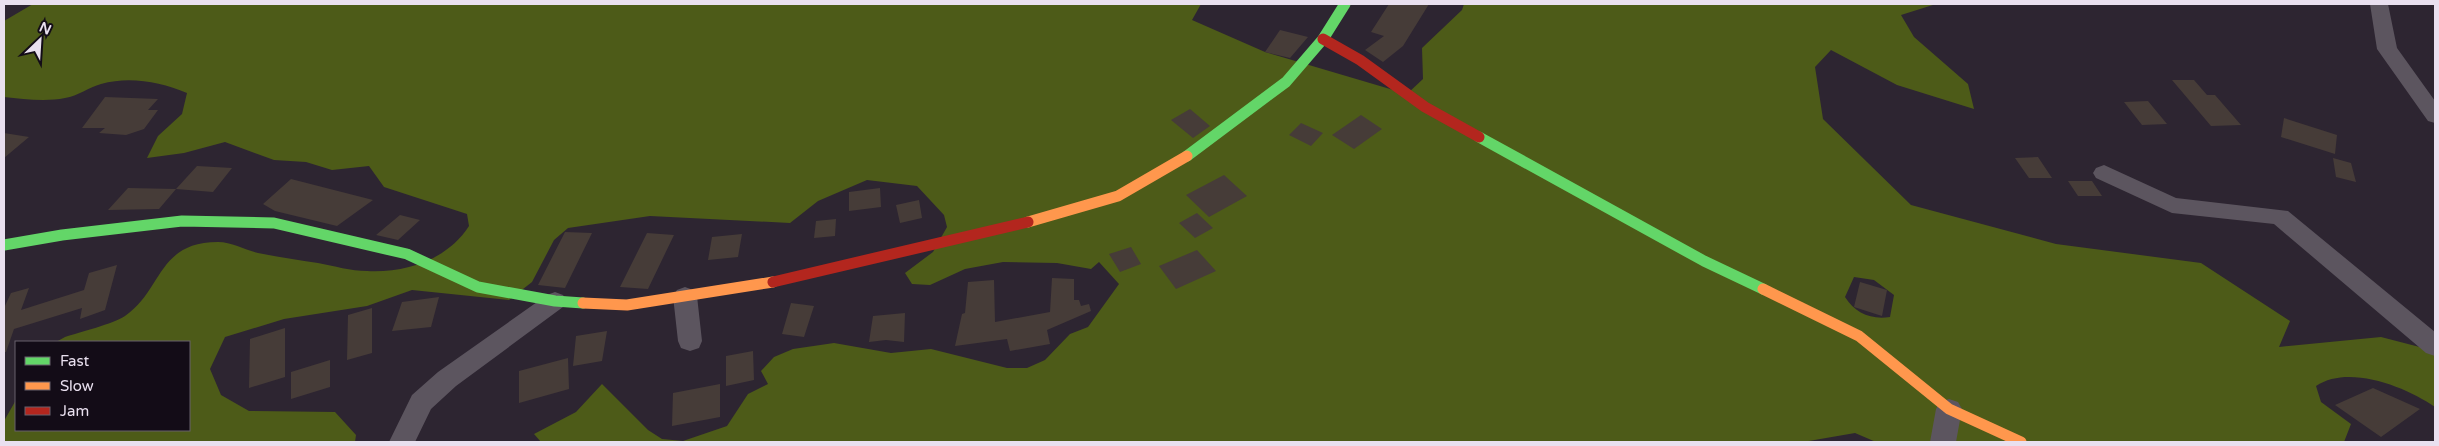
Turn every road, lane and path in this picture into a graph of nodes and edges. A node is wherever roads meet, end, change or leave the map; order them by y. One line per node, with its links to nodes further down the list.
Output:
1 (1345, 4): 3 (street)
2 (2379, 4): 4 (street)
3 (1323, 39): 7 (street); 11 (street)
4 (2435, 116)
5 (2104, 173): 10 (street)
6 (4, 245): 8 (street)
7 (685, 296): 8 (street); 9 (street)
8 (554, 301): 12 (street)
9 (690, 341)
10 (2435, 346)
11 (1949, 409): 13 (street); 14 (street)
12 (402, 442)
13 (1943, 442)
14 (2021, 442)

